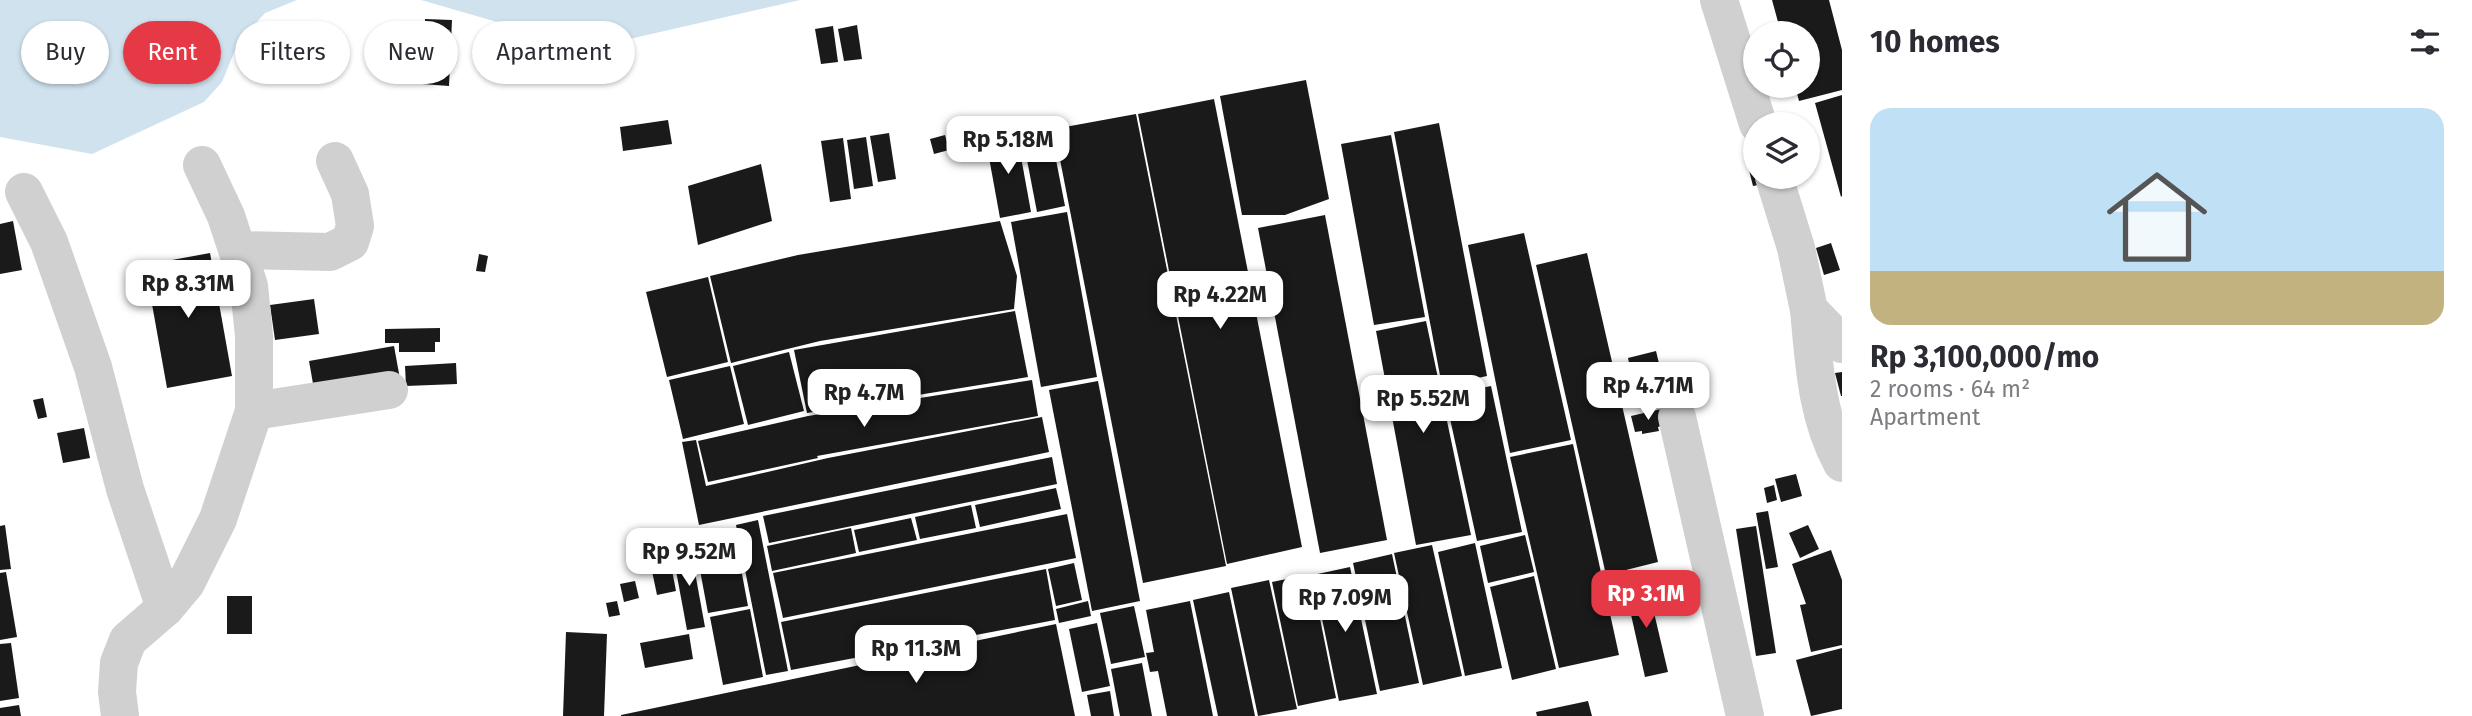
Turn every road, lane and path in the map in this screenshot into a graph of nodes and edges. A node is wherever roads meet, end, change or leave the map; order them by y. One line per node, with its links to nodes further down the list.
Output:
1 (1719, 0): 2 (lane)
2 (1754, 112)
3 (335, 161): 7 (lane)
4 (202, 165): 7 (lane)
5 (1778, 189): 8 (lane)
6 (24, 192): 14 (lane)
7 (237, 250): 11 (lane)
8 (1809, 310): 9 (lane); 13 (lane)
9 (1842, 344)
10 (389, 390): 11 (lane)
11 (254, 411): 14 (lane)
12 (1677, 417): 16 (lane)
13 (1842, 463)
14 (165, 608): 15 (lane)
15 (120, 716)
16 (1745, 716)

